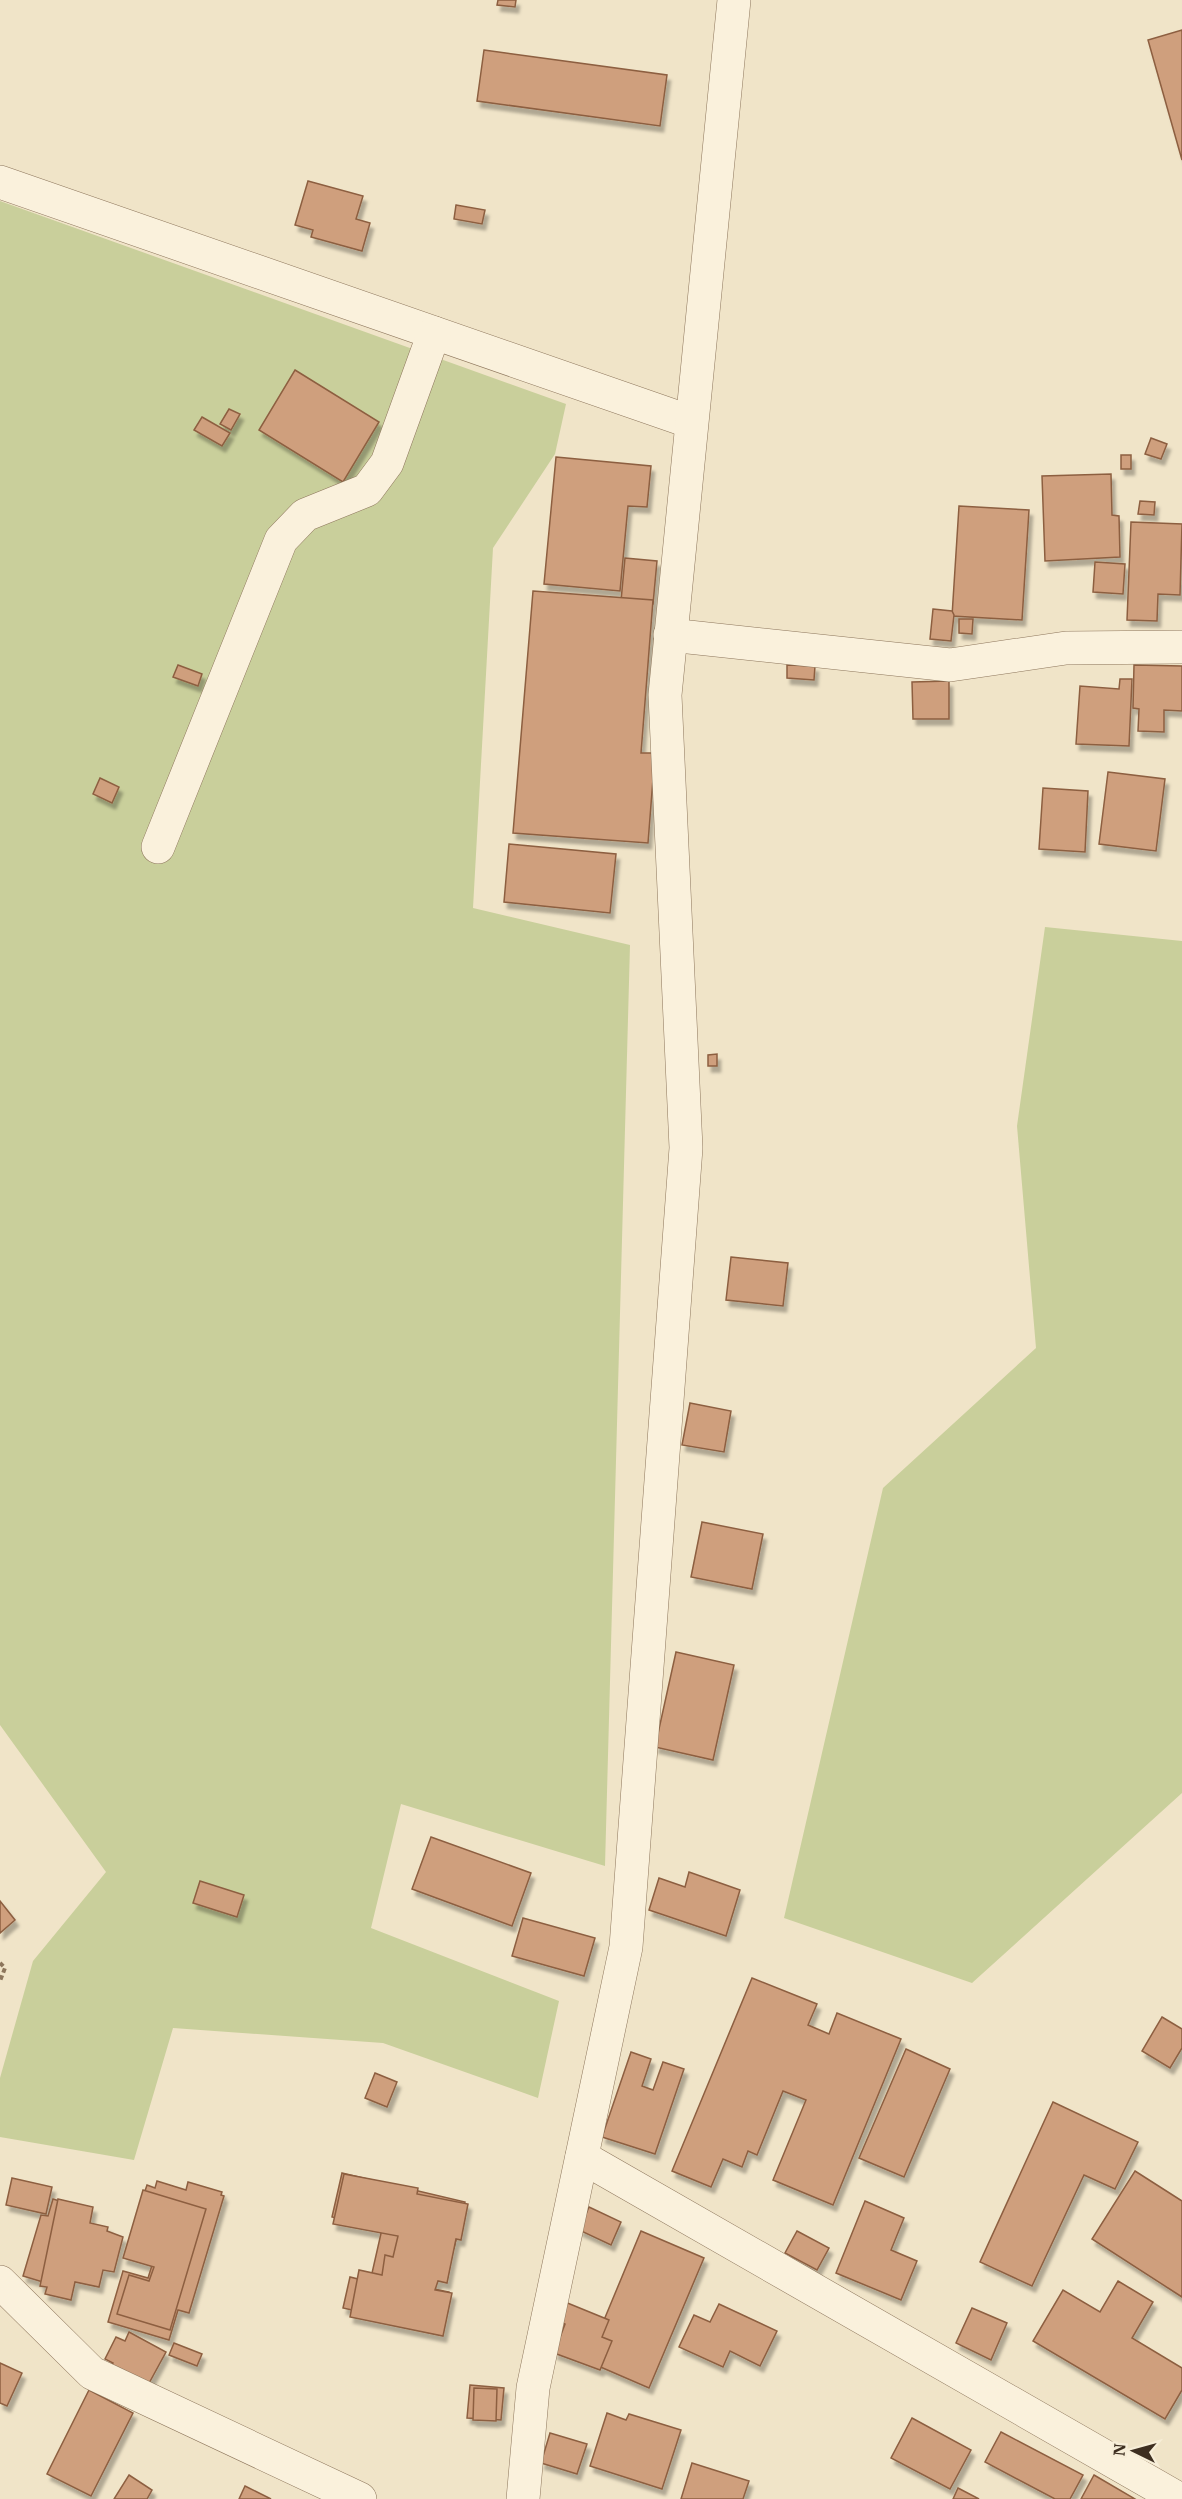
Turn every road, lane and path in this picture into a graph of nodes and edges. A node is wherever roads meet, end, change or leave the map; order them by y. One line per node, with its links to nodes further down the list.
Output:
1 (734, 0): 4 (street)
2 (0, 182): 3 (street)
3 (434, 333): 4 (street); 7 (street)
4 (692, 422): 5 (street)
5 (670, 635): 6 (street); 10 (street)
6 (1182, 647)
7 (158, 847)
8 (0, 1963): 9 (path)
9 (0, 1981)
10 (582, 2157): 13 (street); 14 (street)
11 (0, 2282): 12 (street)
12 (360, 2499)
13 (523, 2499)
14 (1179, 2499)

